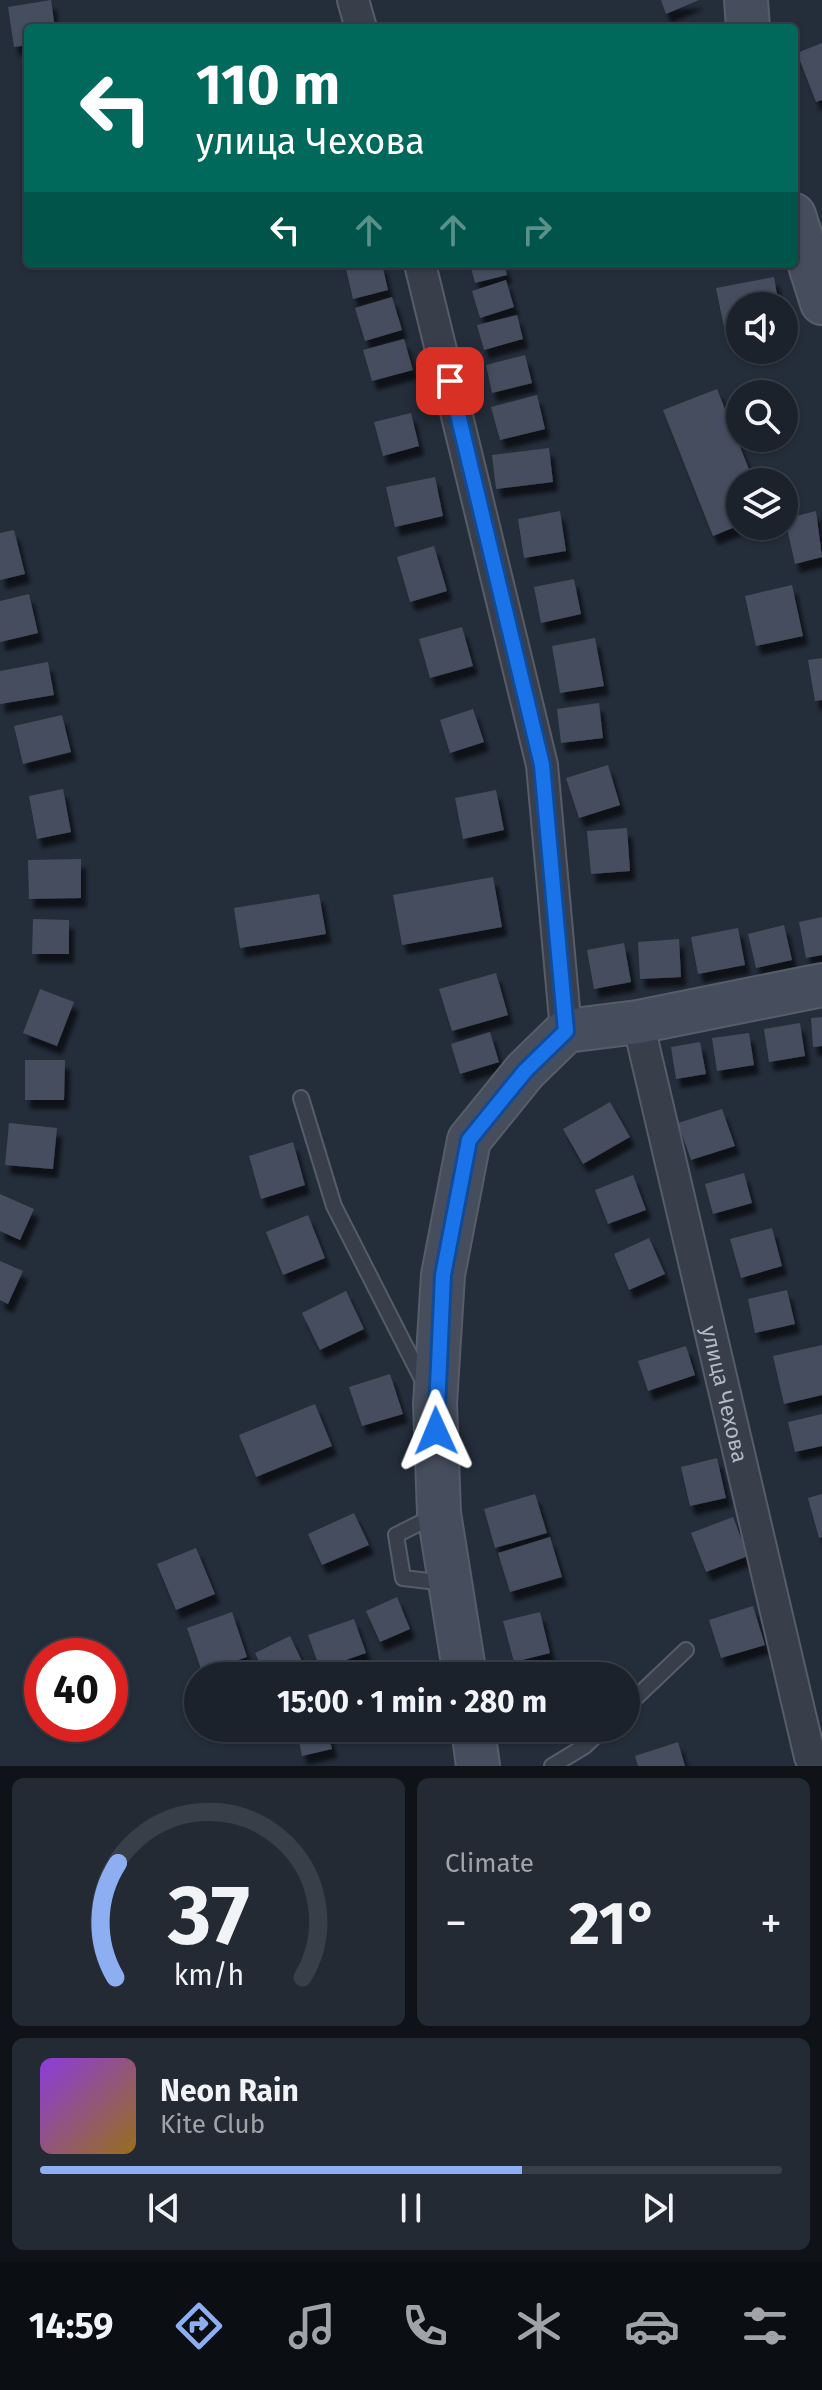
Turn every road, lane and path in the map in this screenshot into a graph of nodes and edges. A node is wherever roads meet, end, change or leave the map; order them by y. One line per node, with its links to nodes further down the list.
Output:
1 (353, 0): 3 (street)
2 (746, 0): 4 (street)
3 (360, 24)
4 (748, 24)
5 (798, 228): 7 (street)
6 (421, 268): 10 (street)
7 (822, 303)
8 (822, 985): 9 (street)
9 (638, 1022): 10 (street); 20 (street, улица Чехова)
10 (566, 1031): 12 (street)
11 (301, 1098): 12 (lane)
12 (435, 1404): 14 (street)
13 (686, 1650): 15 (lane)
14 (463, 1662)
15 (640, 1694)
16 (475, 1742): 18 (street)
17 (589, 1742): 19 (lane)
18 (478, 1766)
19 (552, 1766)
20 (815, 1766)

